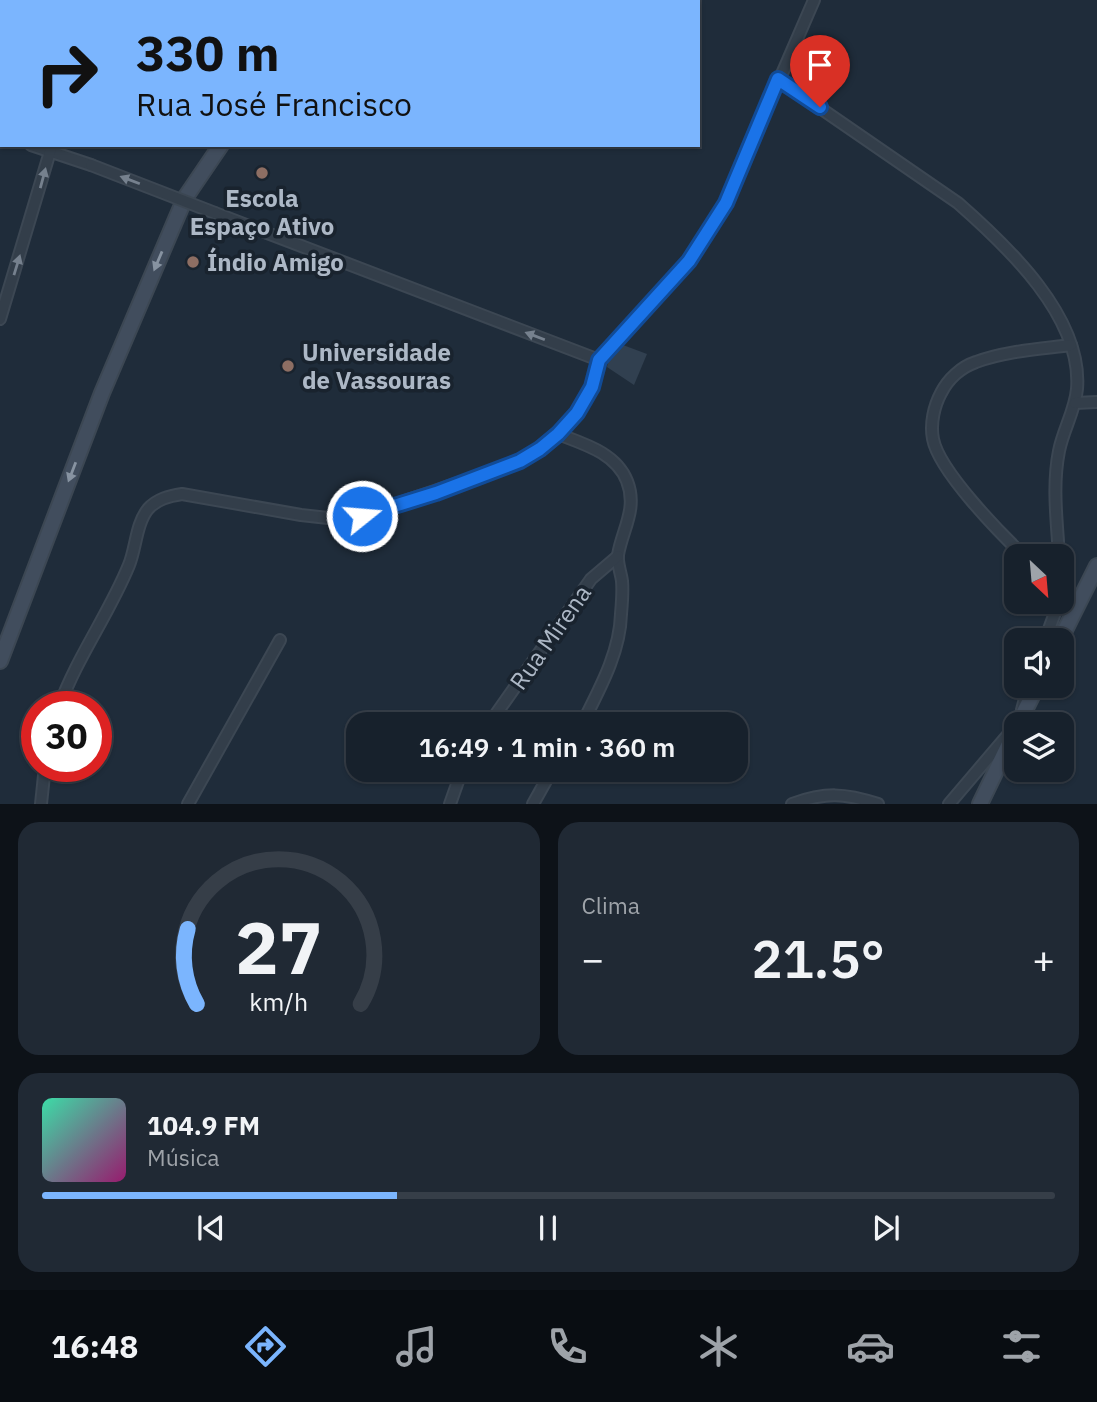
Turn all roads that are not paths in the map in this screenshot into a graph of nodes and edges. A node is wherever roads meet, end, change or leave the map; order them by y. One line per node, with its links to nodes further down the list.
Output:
1 (814, 0): 2 (street)
2 (778, 79): 8 (street); 9 (street)
3 (70, 147): 6 (street)
4 (221, 147): 21 (street, one-way to 21)
5 (50, 149): 6 (street); 7 (street, one-way to 5)
6 (66, 157): 9 (street, one-way to 6, bridge)
7 (0, 319)
8 (1070, 345): 11 (street); 13 (street)
9 (599, 360): 12 (street)
10 (1097, 401): 11 (street)
11 (1075, 404): 14 (street)
12 (558, 434): 15 (street); 22 (street)
13 (1013, 544)
14 (1058, 544)
15 (618, 556): 23 (street, Rua Mirena); 24 (street)
16 (1097, 566): 18 (street)
17 (1074, 602): 18 (street)
18 (1078, 604): 19 (street)
19 (1066, 628)
20 (280, 639): 31 (street)
21 (0, 661)
22 (66, 691)
23 (497, 712)
24 (588, 712)
25 (1004, 740): 36 (street)
26 (1004, 754): 37 (street)
27 (43, 782): 30 (street)
28 (458, 782): 32 (street)
29 (545, 782): 33 (street)
30 (41, 803)
31 (188, 803)
32 (450, 803)
33 (533, 803)
34 (792, 803): 35 (street)
35 (878, 803)
36 (948, 803)
37 (981, 803)

